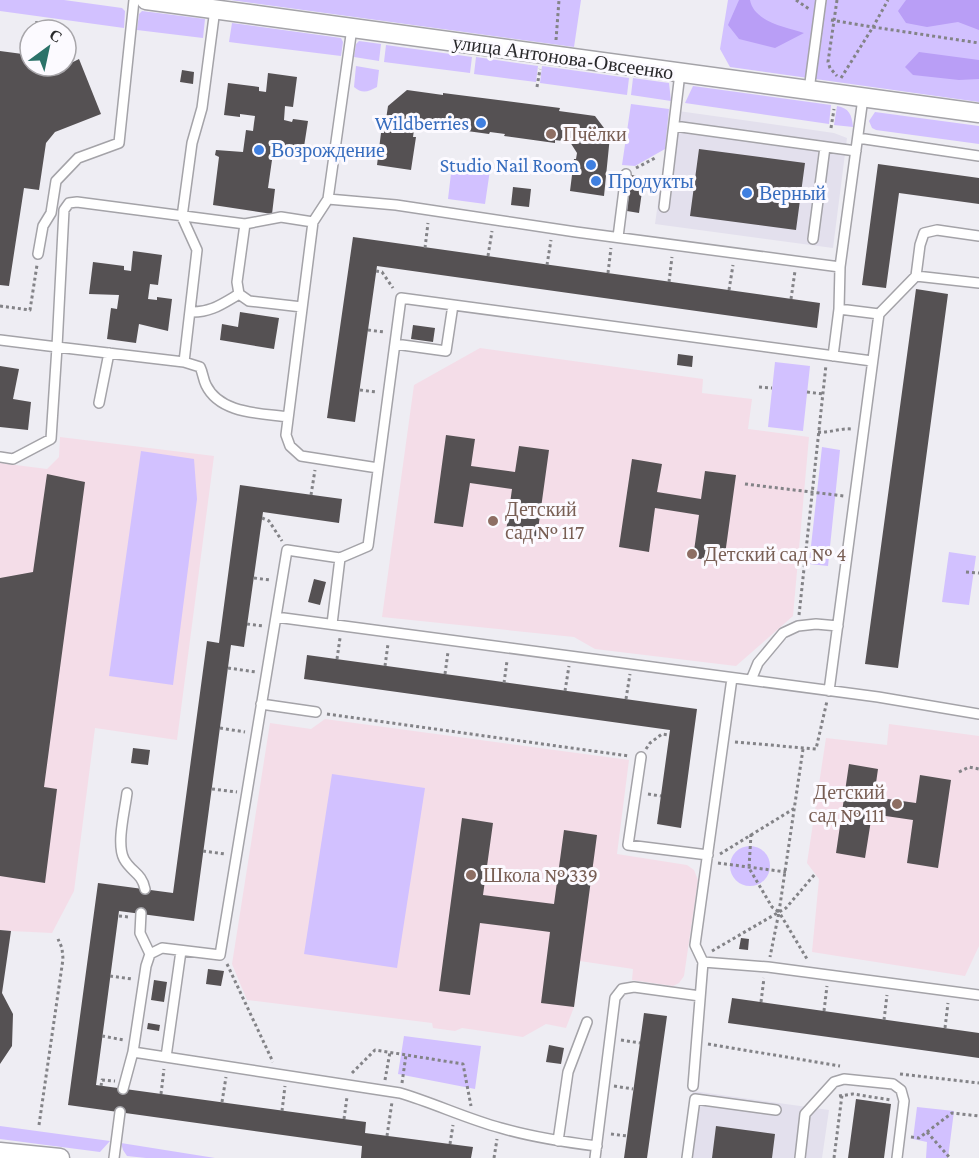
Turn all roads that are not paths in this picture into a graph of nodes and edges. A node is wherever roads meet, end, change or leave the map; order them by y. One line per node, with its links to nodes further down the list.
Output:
1 (134, 0): 24 (lane)
2 (147, 0): 4 (street, улица Антонова-Овсеенко)
3 (821, 0): 7 (lane)
4 (215, 9): 5 (street, улица Антонова-Овсеенко); 18 (lane)
5 (352, 28): 6 (street, улица Антонова-Овсеенко); 16 (lane)
6 (680, 73): 7 (street, улица Антонова-Овсеенко); 10 (lane)
7 (809, 90): 8 (street, улица Антонова-Овсеенко)
8 (863, 98): 9 (street, улица Антонова-Овсеенко); 11 (lane)
9 (979, 113)
10 (674, 126): 12 (lane); 17 (lane)
11 (858, 138): 13 (lane); 14 (lane)
12 (825, 147): 13 (lane); 23 (lane)
13 (856, 152): 25 (lane)
14 (979, 156)
15 (626, 174): 22 (lane)
16 (328, 199): 19 (lane); 22 (lane)
17 (664, 207)
18 (182, 217): 20 (lane); 32 (lane); 36 (lane)
19 (314, 222): 20 (lane); 30 (lane)
20 (245, 224): 28 (lane)
21 (979, 236): 26 (lane)
22 (615, 237): 25 (lane)
23 (813, 239)
24 (38, 254)
25 (840, 267): 31 (lane)
26 (916, 276): 27 (lane); 33 (lane)
27 (979, 284)
28 (238, 294): 30 (lane); 32 (lane)
29 (453, 305): 34 (lane); 34 (lane); 38 (lane)
30 (302, 307): 42 (lane)
31 (839, 309): 33 (lane); 38 (lane)
32 (190, 312): 40 (lane)
33 (879, 314): 39 (lane)
34 (395, 339): 44 (lane)
35 (0, 340): 36 (lane)
36 (57, 347): 37 (lane); 43 (lane)
37 (109, 353): 40 (lane); 41 (lane)
38 (830, 356): 39 (lane)
39 (872, 361): 48 (lane)
40 (184, 362): 42 (lane)
41 (99, 403)
42 (288, 417): 44 (lane)
43 (0, 457)
44 (378, 468): 45 (lane)
45 (340, 558): 46 (lane); 47 (lane)
46 (276, 617): 47 (lane); 52 (lane)
47 (332, 624): 49 (lane)
48 (838, 626): 50 (lane); 51 (lane)
49 (732, 678): 50 (lane); 57 (lane)
50 (752, 680): 51 (lane)
51 (829, 691): 54 (lane)
52 (261, 704): 53 (lane); 60 (lane)
53 (316, 712)
54 (979, 714)
55 (640, 757): 57 (lane)
56 (127, 793): 58 (lane)
57 (708, 855): 62 (lane)
58 (145, 890)
59 (141, 914): 61 (lane)
60 (181, 951): 61 (lane); 67 (lane)
61 (150, 954): 66 (lane)
62 (704, 962): 63 (lane); 64 (lane)
63 (979, 995)
64 (700, 996): 69 (lane); 73 (lane)
65 (587, 1022): 72 (lane)
66 (133, 1052): 67 (lane); 68 (lane)
67 (166, 1057): 72 (lane)
68 (124, 1085)
69 (693, 1086)
70 (776, 1110): 78 (lane)
71 (120, 1112): 76 (lane)
72 (558, 1141): 73 (lane)
73 (597, 1146): 77 (lane)
74 (0, 1152): 75 (street)
75 (60, 1158)
76 (114, 1158)
77 (595, 1158)
78 (687, 1158)
79 (800, 1158): 80 (lane)
80 (897, 1158)

